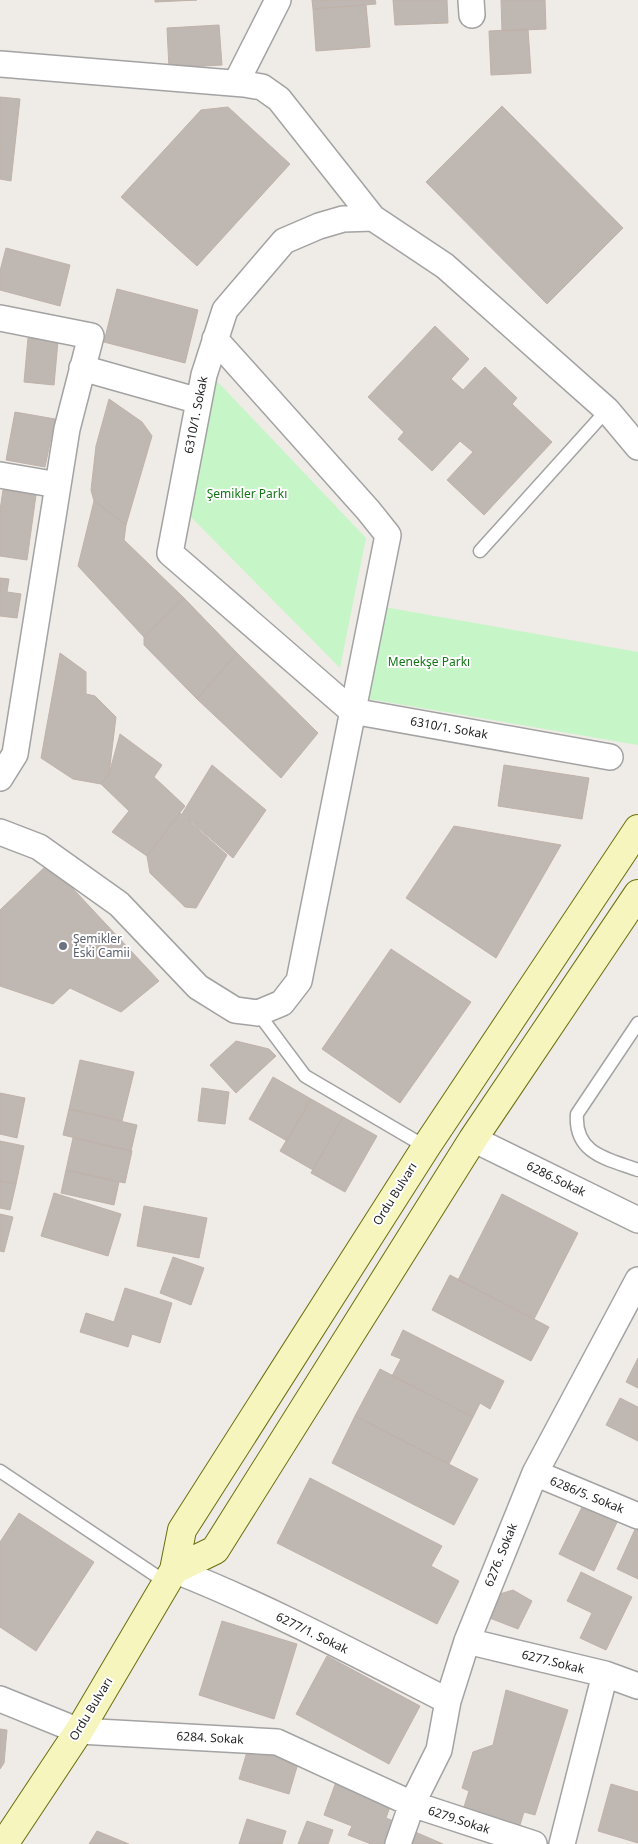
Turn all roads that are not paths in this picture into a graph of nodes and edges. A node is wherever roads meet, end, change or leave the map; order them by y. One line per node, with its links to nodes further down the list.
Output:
1 (278, 0): 3 (street)
2 (0, 64): 3 (street)
3 (236, 83): 4 (street)
4 (373, 218): 6 (street, 6310/1. Sokak); 9 (street)
5 (0, 318): 7 (street)
6 (215, 339): 8 (street, 6310/1. Sokak); 14 (street)
7 (82, 368): 8 (street); 12 (street)
8 (199, 401): 14 (street, 6310/1. Sokak)
9 (607, 410): 10 (street); 13 (lane)
10 (638, 447)
11 (0, 475): 12 (street)
12 (58, 485): 16 (street)
13 (480, 551)
14 (352, 711): 15 (street, 6310/1. Sokak); 20 (street)
15 (610, 757)
16 (0, 778)
17 (638, 829): 23 (main road, Ordu Bulvarı)
18 (0, 832): 20 (street)
19 (638, 894): 22 (main road)
20 (258, 1013): 23 (lane)
21 (638, 1023): 24 (lane)
22 (474, 1139): 25 (street, 6286.Sokak); 30 (main road)
23 (426, 1147): 30 (main road, Ordu Bulvarı)
24 (638, 1170)
25 (638, 1220)
26 (638, 1280): 28 (street, 6276. Sokak)
27 (0, 1471): 30 (lane)
28 (535, 1473): 29 (street, 6286/5. Sokak); 31 (street, 6276. Sokak)
29 (638, 1516)
30 (171, 1576): 35 (street, 6277/1. Sokak); 36 (main road, Ordu Bulvarı)
31 (467, 1641): 32 (street, 6277.Sokak); 35 (street, 6276. Sokak)
32 (605, 1674): 33 (street, 6277.Sokak); 41 (street)
33 (638, 1686)
34 (0, 1699): 36 (street, 6284. Sokak)
35 (448, 1701): 37 (street, 6276. Sokak)
36 (78, 1731): 37 (street, 6284. Sokak); 38 (main road, Ordu Bulvarı)
37 (412, 1804): 39 (street, 6276. Sokak); 40 (street, 6279.Sokak)
38 (4, 1844)
39 (398, 1844)
40 (534, 1844)
41 (562, 1844)

